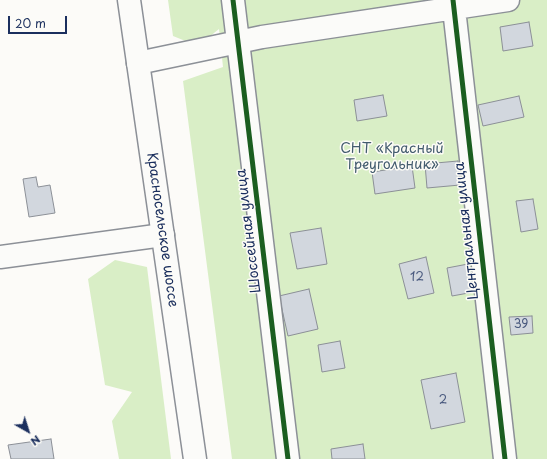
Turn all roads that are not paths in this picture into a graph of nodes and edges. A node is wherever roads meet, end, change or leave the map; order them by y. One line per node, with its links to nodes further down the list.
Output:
1 (129, 0): 6 (main road, Красносельское шоссе)
2 (233, 0): 5 (main road, Шоссейная улица)
3 (508, 0): 4 (main road)
4 (454, 4): 5 (main road); 11 (main road, Центральная улица)
5 (238, 42): 6 (main road); 10 (main road, Шоссейная улица)
6 (138, 62): 7 (main road, Красносельское шоссе)
7 (163, 236): 8 (main road); 9 (main road, Красносельское шоссе)
8 (0, 257)
9 (195, 459)
10 (288, 459)
11 (505, 459)

